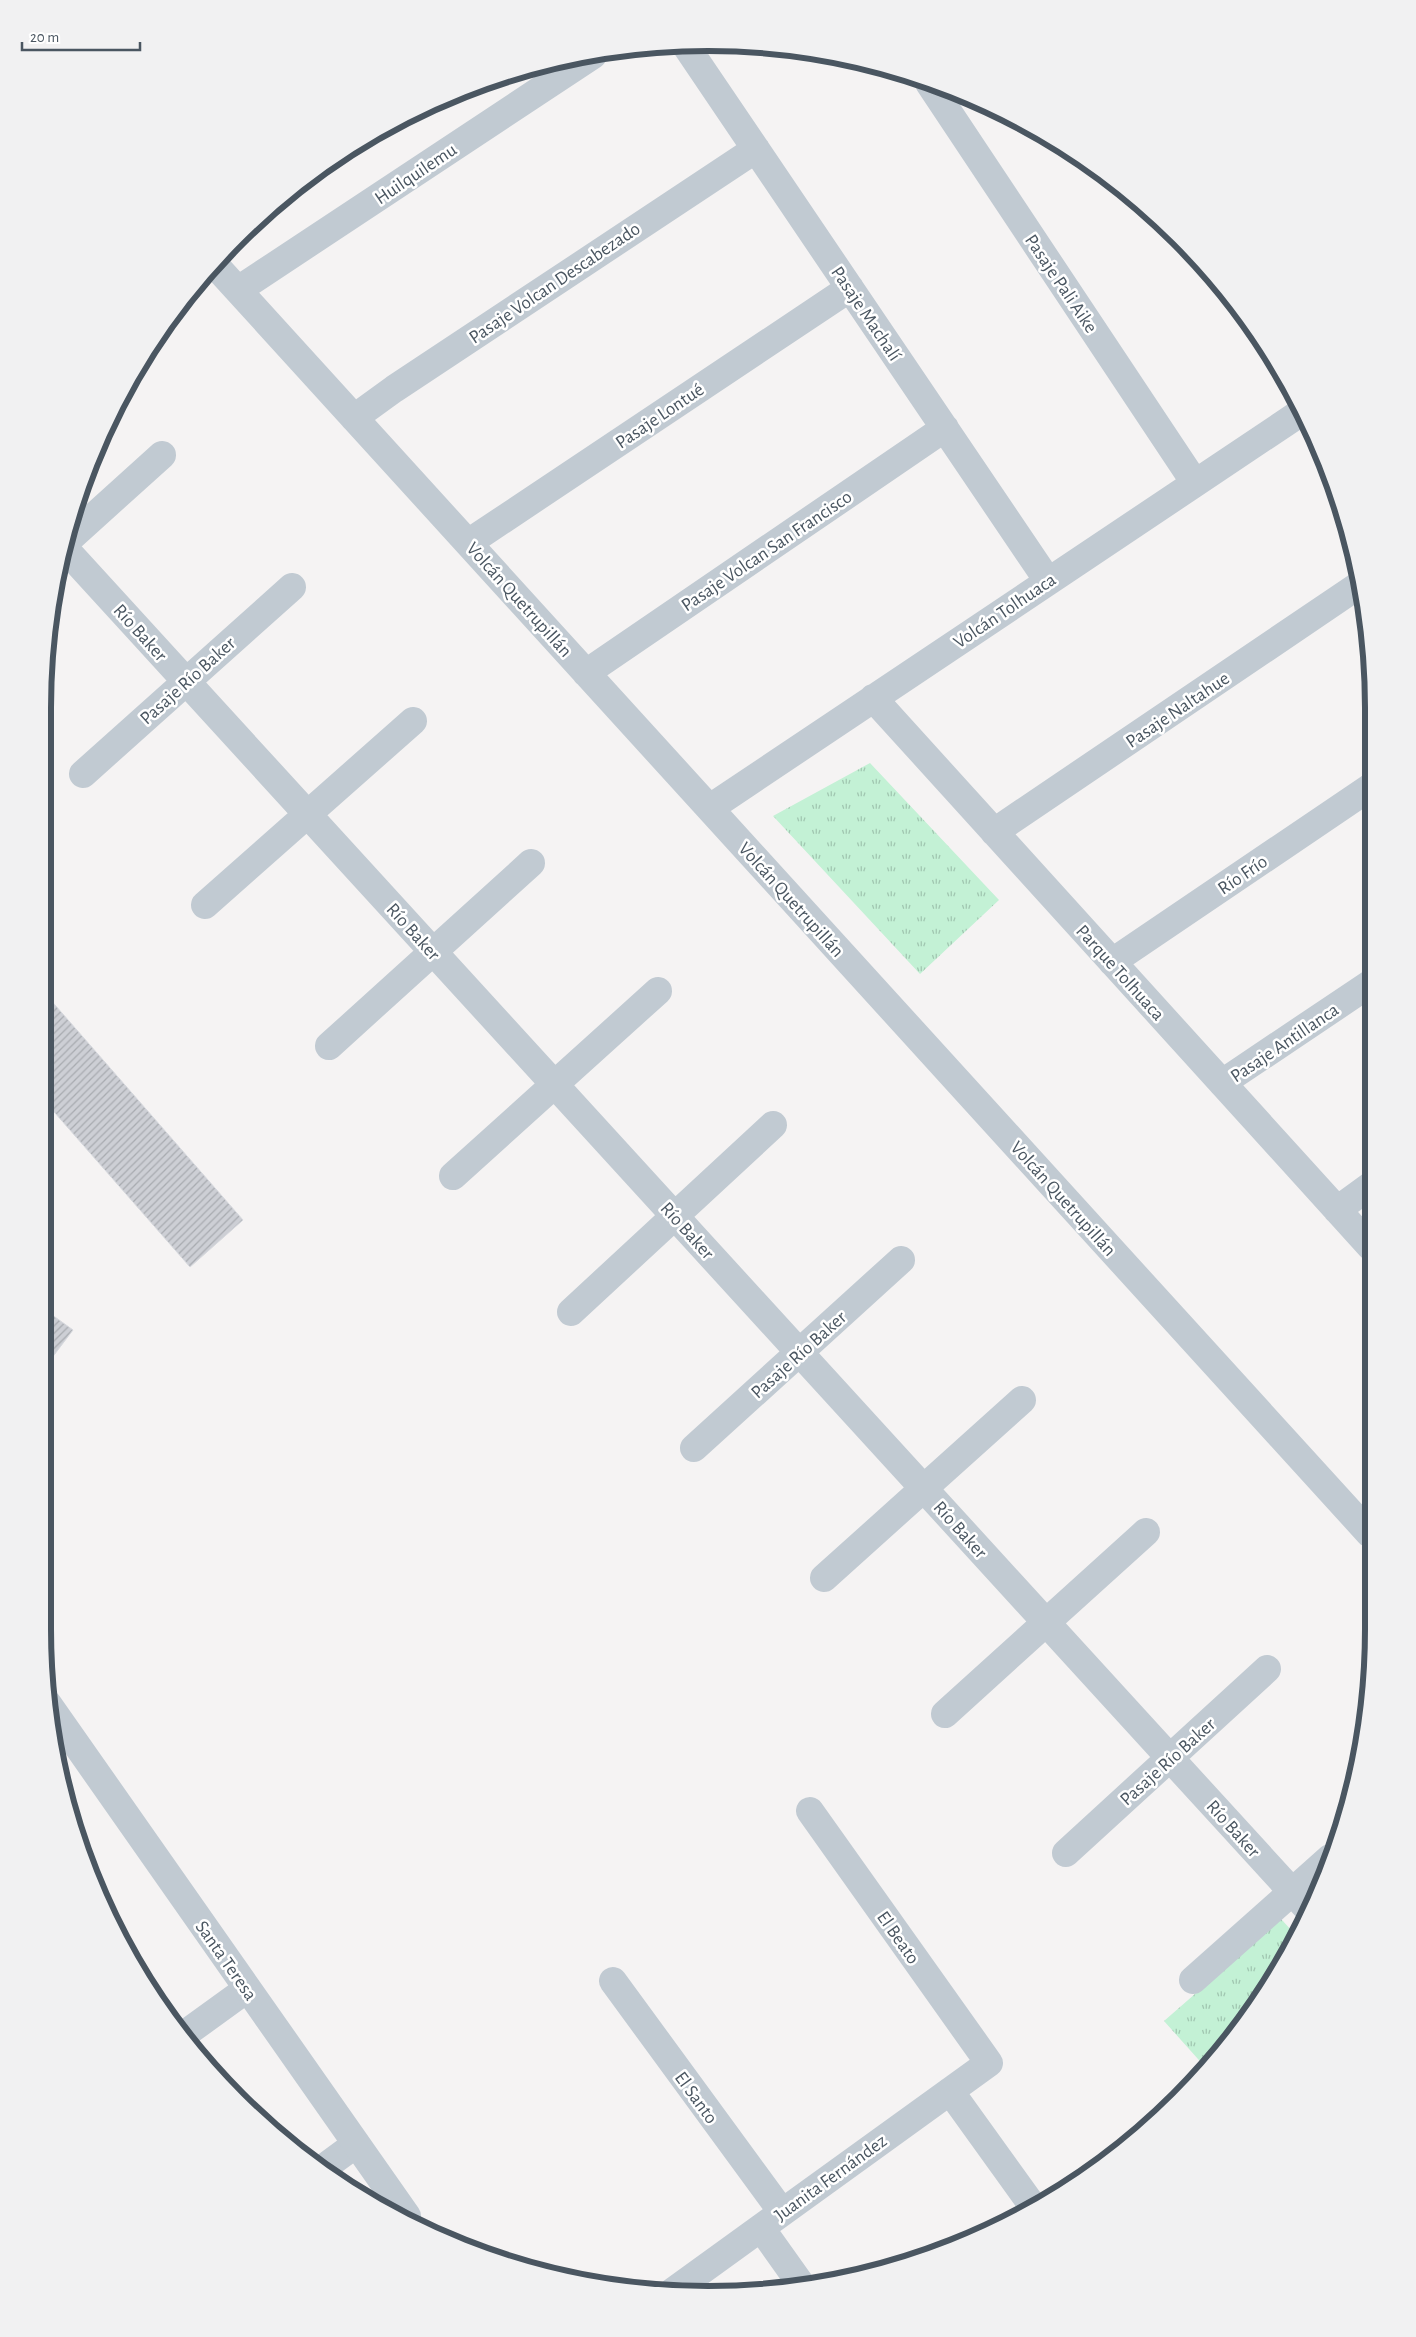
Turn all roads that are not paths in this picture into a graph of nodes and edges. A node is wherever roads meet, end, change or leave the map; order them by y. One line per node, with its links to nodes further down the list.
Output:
1 (690, 52): 4 (street, Pasaje Machalí)
2 (579, 64): 7 (street, Huilquilemu)
3 (934, 92): 12 (street, Pasaje Pali Aike)
4 (756, 149): 6 (street, Pasaje Machalí); 9 (street, Pasaje Volcan Descabezado)
5 (219, 270): 7 (street, Volcán Quetrupillán)
6 (850, 288): 10 (street, Pasaje Machalí); 14 (street, Pasaje Lontué)
7 (238, 290): 9 (street, Volcán Quetrupillán)
8 (1296, 416): 12 (street, Volcán Tolhuaca)
9 (354, 418): 14 (street, Volcán Quetrupillán)
10 (945, 428): 16 (street, Pasaje Machalí); 19 (street, Pasaje Volcan San Francisco)
11 (162, 455): 13 (street)
12 (1195, 483): 16 (street, Volcán Tolhuaca)
13 (75, 533)
14 (468, 543): 19 (street, Volcán Quetrupillán)
15 (70, 554): 20 (street, Río Baker)
16 (1048, 581): 21 (street, Volcán Tolhuaca)
17 (292, 587): 20 (street, Pasaje Río Baker)
18 (1353, 589): 27 (street, Pasaje Naltahue)
19 (586, 673): 25 (street, Volcán Quetrupillán)
20 (186, 681): 23 (street, Pasaje Río Baker); 26 (street, Río Baker)
21 (873, 698): 25 (street, Volcán Tolhuaca); 27 (street, Parque Tolhuaca)
22 (413, 720): 26 (street)
23 (83, 774)
24 (1365, 791): 31 (street, Río Frío)
25 (710, 808): 49 (street, Volcán Quetrupillán)
26 (308, 814): 29 (street); 30 (street, Río Baker)
27 (994, 832): 31 (street, Parque Tolhuaca)
28 (531, 863): 30 (street)
29 (205, 905)
30 (433, 952): 34 (street); 36 (street, Río Baker)
31 (1112, 962): 35 (street, Parque Tolhuaca)
32 (1365, 987): 35 (street, Pasaje Antillanca)
33 (658, 991): 36 (street)
34 (329, 1046)
35 (1222, 1083): 40 (street, Parque Tolhuaca)
36 (555, 1084): 38 (street); 41 (street, Río Baker)
37 (773, 1125): 41 (street)
38 (453, 1176)
39 (1365, 1190): 40 (street)
40 (1337, 1210): 42 (street, Parque Tolhuaca)
41 (675, 1216): 44 (street); 45 (street, Río Baker)
42 (1365, 1241)
43 (901, 1260): 45 (street, Pasaje Río Baker)
44 (572, 1312)
45 (800, 1352): 47 (street, Pasaje Río Baker); 48 (street, Río Baker)
46 (1022, 1400): 48 (street)
47 (694, 1448)
48 (924, 1488): 51 (street); 52 (street, Río Baker)
49 (1365, 1529)
50 (1146, 1532): 52 (street)
51 (824, 1578)
52 (1046, 1622): 54 (street); 56 (street, Río Baker)
53 (1267, 1669): 56 (street, Pasaje Río Baker)
54 (945, 1714)
55 (57, 1717): 63 (street, Santa Teresa)
56 (1170, 1758): 58 (street, Pasaje Río Baker); 60 (street, Río Baker)
57 (810, 1811): 65 (street, El Beato)
58 (1066, 1853)
59 (1316, 1878): 60 (street)
60 (1300, 1900): 61 (street)
61 (1193, 1980)
62 (613, 1981): 71 (street, El Santo)
63 (247, 1989): 64 (street); 67 (street, Santa Teresa)
64 (189, 2031)
65 (989, 2063): 66 (street, Juanita Fernández)
66 (950, 2091): 69 (street); 71 (street, Juanita Fernández)
67 (356, 2144): 68 (street); 70 (street, Santa Teresa)
68 (328, 2164)
69 (1029, 2201)
70 (403, 2210)
71 (771, 2220): 72 (street, El Santo); 73 (street, Juanita Fernández)
72 (800, 2279)
73 (682, 2285)

